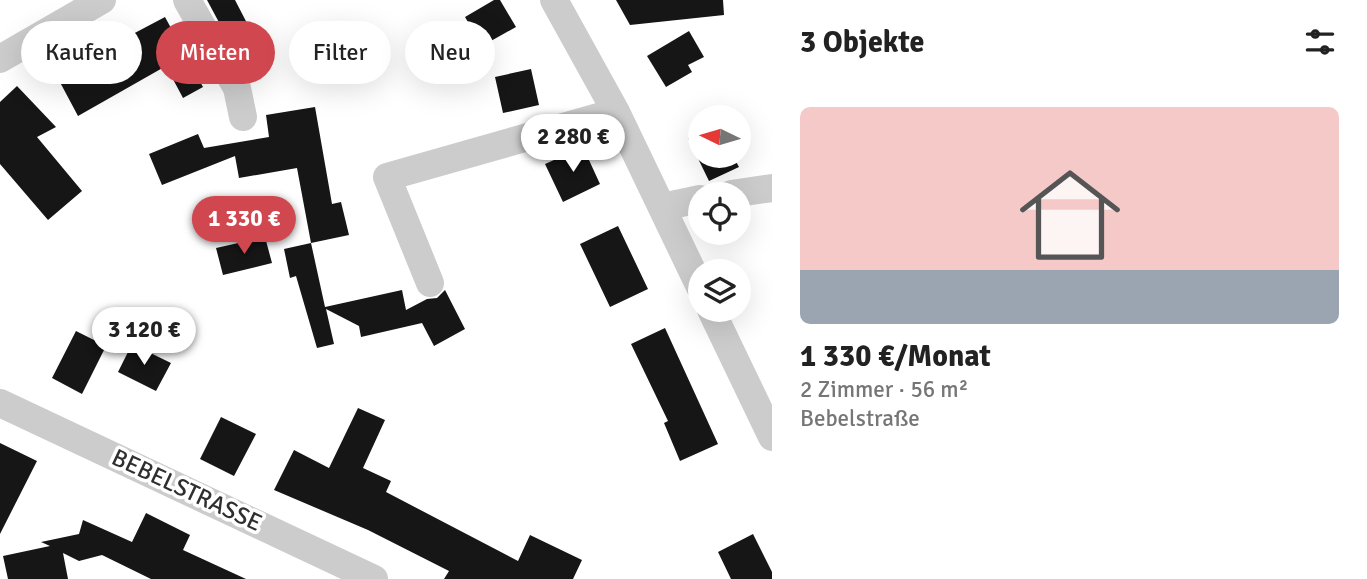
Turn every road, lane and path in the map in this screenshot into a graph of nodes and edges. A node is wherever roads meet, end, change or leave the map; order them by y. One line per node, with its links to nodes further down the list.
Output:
1 (102, 0): 4 (street)
2 (187, 0): 6 (street)
3 (554, 0): 5 (street)
4 (0, 59)
5 (616, 112): 10 (street); 12 (street)
6 (243, 117)
7 (772, 188): 8 (street)
8 (751, 191)
9 (688, 202): 10 (street)
10 (662, 207): 11 (street)
11 (688, 262)
12 (429, 283)
13 (717, 322): 15 (street)
14 (0, 403): 16 (street, BEBELSTRASSE)
15 (772, 438)
16 (328, 568): 17 (street, BEBELSTRASSE)
17 (374, 579)

